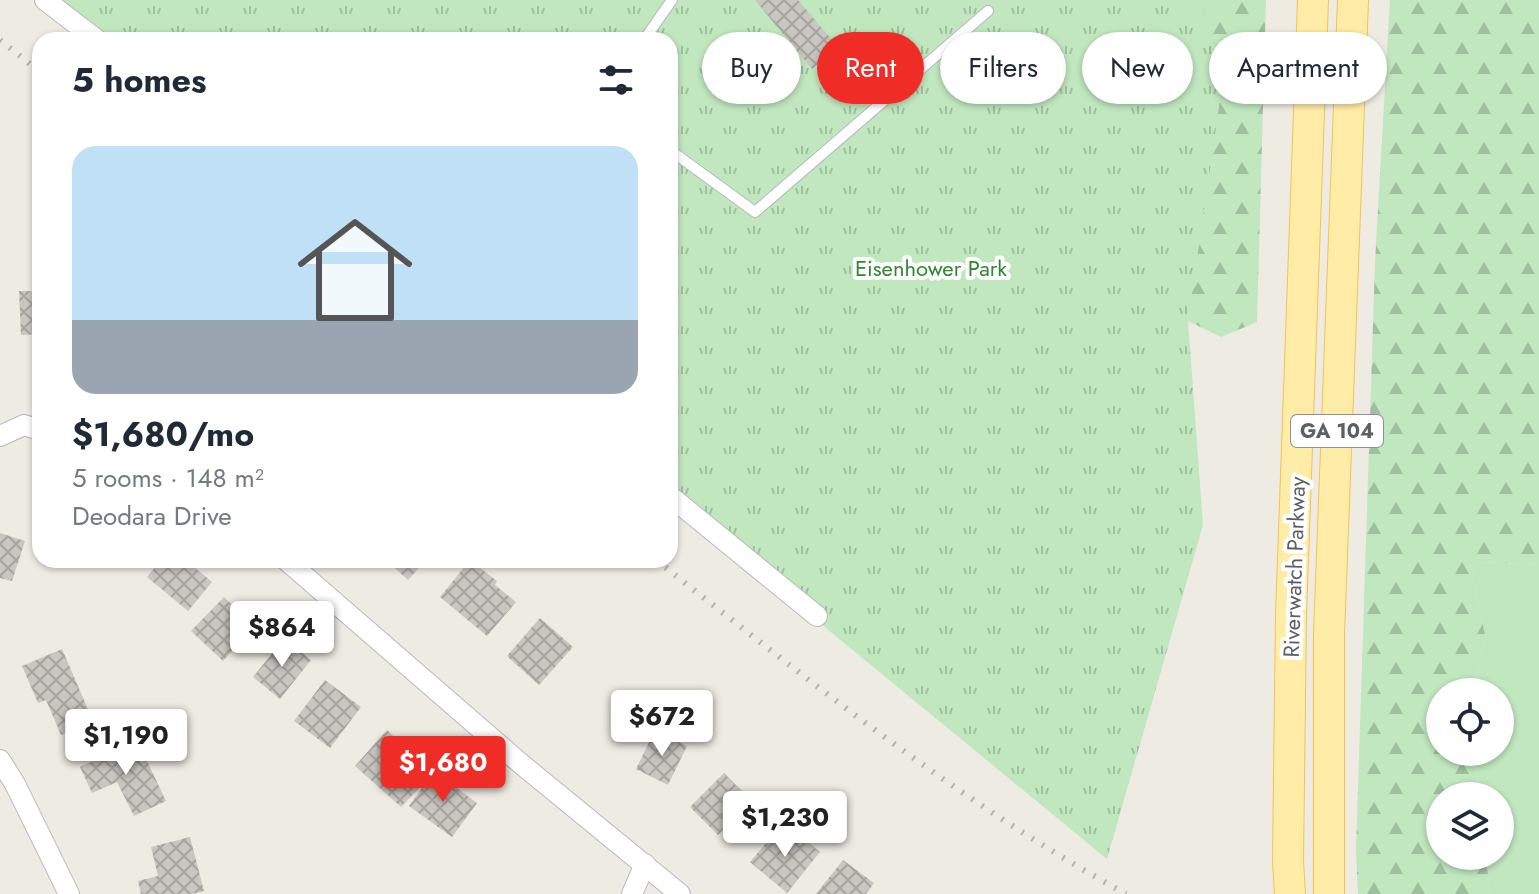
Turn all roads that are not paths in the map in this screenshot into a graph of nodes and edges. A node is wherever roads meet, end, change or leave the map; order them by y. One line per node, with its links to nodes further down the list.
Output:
1 (45, 0): 6 (street)
2 (672, 0): 7 (lane)
3 (1313, 0): 19 (main road, Riverwatch Parkway / GA 104)
4 (1353, 0): 20 (main road, Riverwatch Parkway / GA 104)
5 (988, 11): 8 (lane)
6 (87, 32)
7 (650, 32)
8 (678, 156)
9 (32, 428): 10 (street)
10 (0, 436)
11 (678, 503): 13 (street)
12 (295, 568): 15 (street)
13 (817, 616)
14 (0, 760): 16 (street)
15 (645, 864): 17 (street); 18 (street)
16 (69, 894)
17 (632, 894)
18 (680, 894)
19 (1290, 894)
20 (1329, 894)

